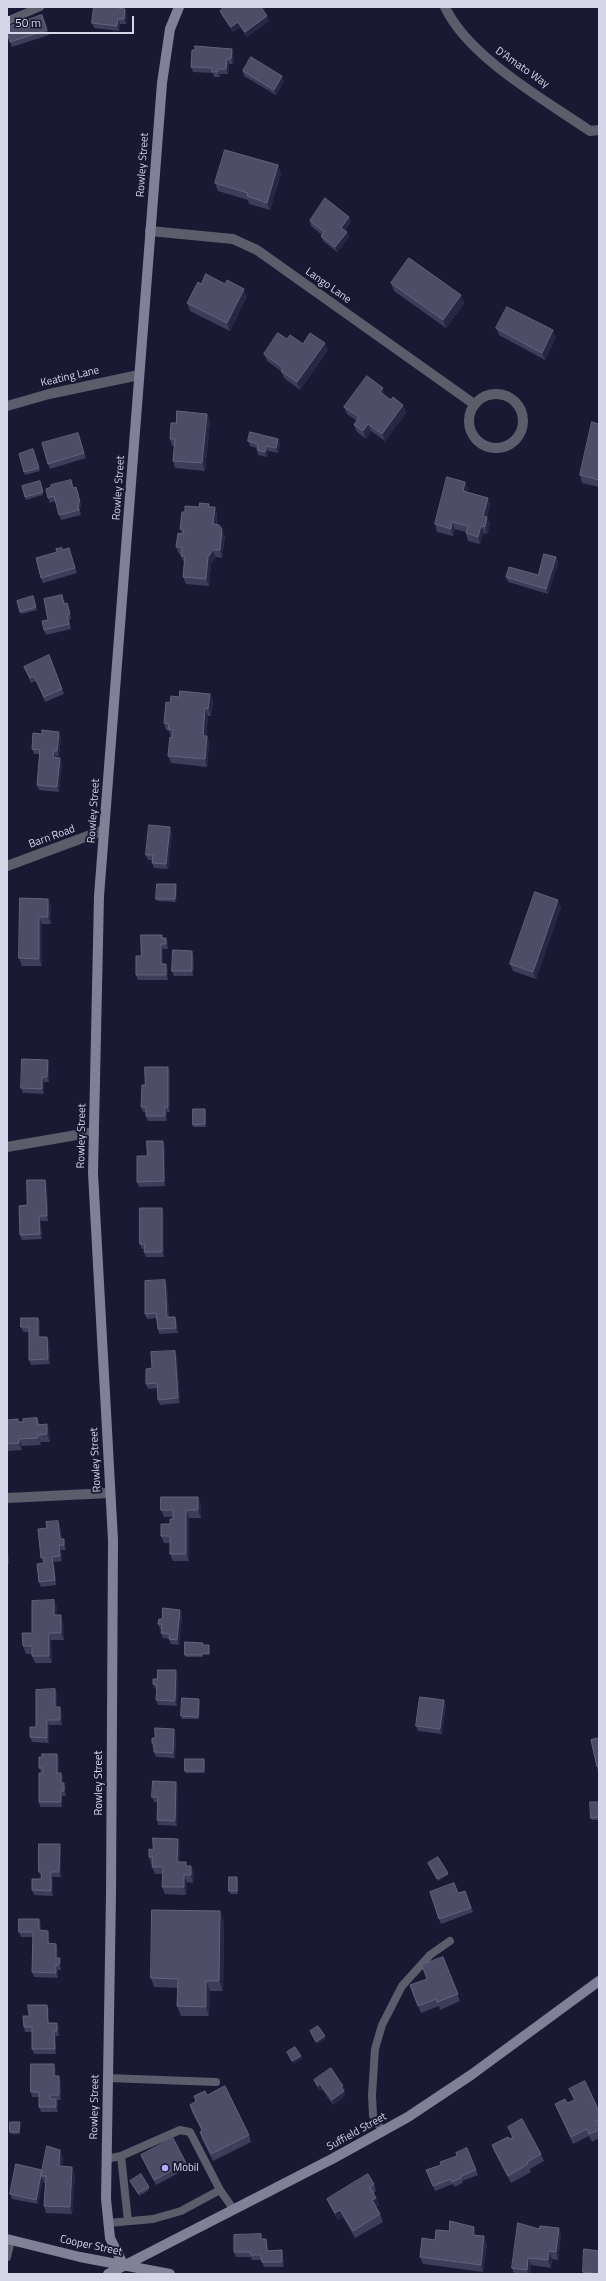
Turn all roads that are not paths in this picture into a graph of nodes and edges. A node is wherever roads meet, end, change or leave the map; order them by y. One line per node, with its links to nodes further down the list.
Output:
1 (40, 7): 4 (lane)
2 (180, 7): 6 (street, Rowley Street)
3 (446, 7): 5 (street, D’Amato Way)
4 (7, 21)
5 (599, 130)
6 (150, 231): 7 (street, Rowley Street); 8 (street, Lango Lane)
7 (139, 375): 9 (street, Keating Lane); 10 (street, Rowley Street)
8 (474, 404): 8 (street)
9 (7, 406)
10 (104, 830): 11 (street, Barn Road); 12 (street, Rowley Street)
11 (7, 866)
12 (94, 1132): 13 (street); 14 (street, Rowley Street)
13 (7, 1147)
14 (110, 1493): 15 (street); 18 (street, Rowley Street)
15 (7, 1498)
16 (450, 1942): 20 (lane)
17 (599, 1981): 20 (street, Suffield Street)
18 (108, 2078): 19 (lane); 22 (street, Rowley Street)
19 (216, 2082)
20 (383, 2132): 24 (street, Suffield Street)
21 (122, 2156): 22 (lane); 23 (lane); 25 (lane)
22 (106, 2159): 26 (street, Rowley Street)
23 (220, 2190): 24 (lane); 25 (lane)
24 (234, 2210): 29 (street, Suffield Street)
25 (128, 2221): 26 (lane)
26 (109, 2223): 29 (street, Rowley Street)
27 (9, 2240): 28 (lane); 29 (street, Cooper Street)
28 (7, 2257)
29 (124, 2266): 30 (street, Suffield Street); 31 (street, Cooper Street)
30 (108, 2274)
31 (170, 2274)

